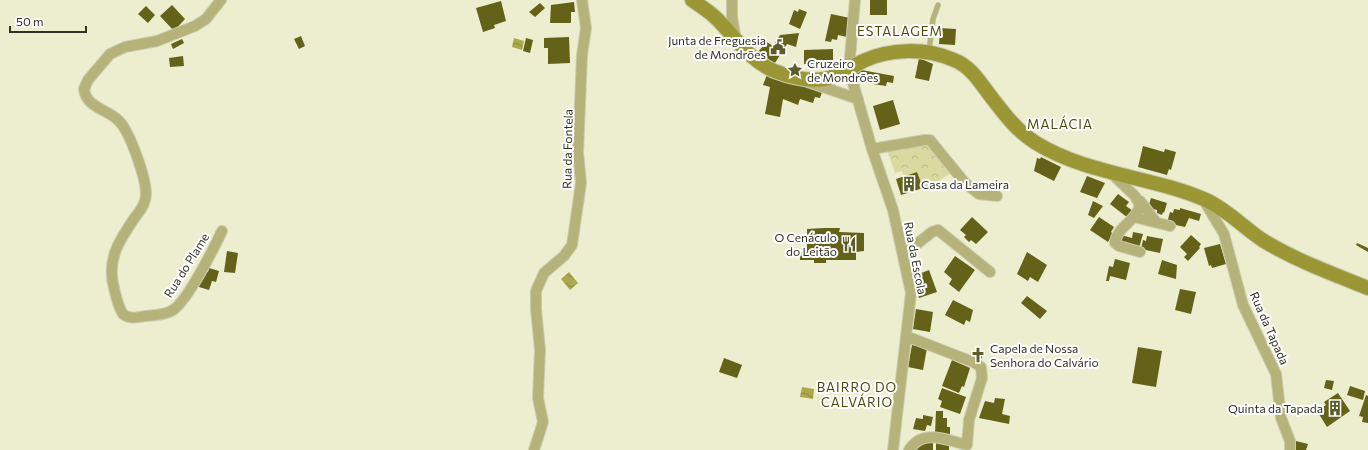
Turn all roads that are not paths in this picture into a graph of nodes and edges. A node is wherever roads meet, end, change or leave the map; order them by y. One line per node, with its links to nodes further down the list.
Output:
1 (221, 0): 20 (street, Rua do Plame)
2 (582, 0): 26 (street, Rua da Fontela)
3 (692, 0): 7 (main road)
4 (732, 0): 7 (street)
5 (855, 0): 9 (street)
6 (938, 4): 8 (lane)
7 (736, 42): 10 (main road)
8 (928, 51): 9 (main road); 13 (main road)
9 (849, 69): 10 (main road); 11 (street, Rua da Escola)
10 (789, 76): 11 (street)
11 (858, 99): 12 (street, Rua da Escola)
12 (872, 149): 14 (street); 22 (street, Rua da Escola)
13 (1111, 172): 15 (main road); 16 (street)
14 (997, 196)
15 (1203, 199): 24 (main road); 29 (street, Rua da Tapada)
16 (1140, 201): 17 (street); 18 (street)
17 (1134, 216): 18 (street); 21 (street)
18 (1156, 222): 19 (street)
19 (1170, 226)
20 (222, 231)
21 (1140, 252)
22 (903, 255): 23 (street); 25 (street, Rua da Escola)
23 (990, 272)
24 (1368, 288)
25 (906, 336): 27 (street, Rua da Escola); 28 (street)
26 (534, 450)
27 (893, 450)
28 (909, 450)
29 (1290, 450)

